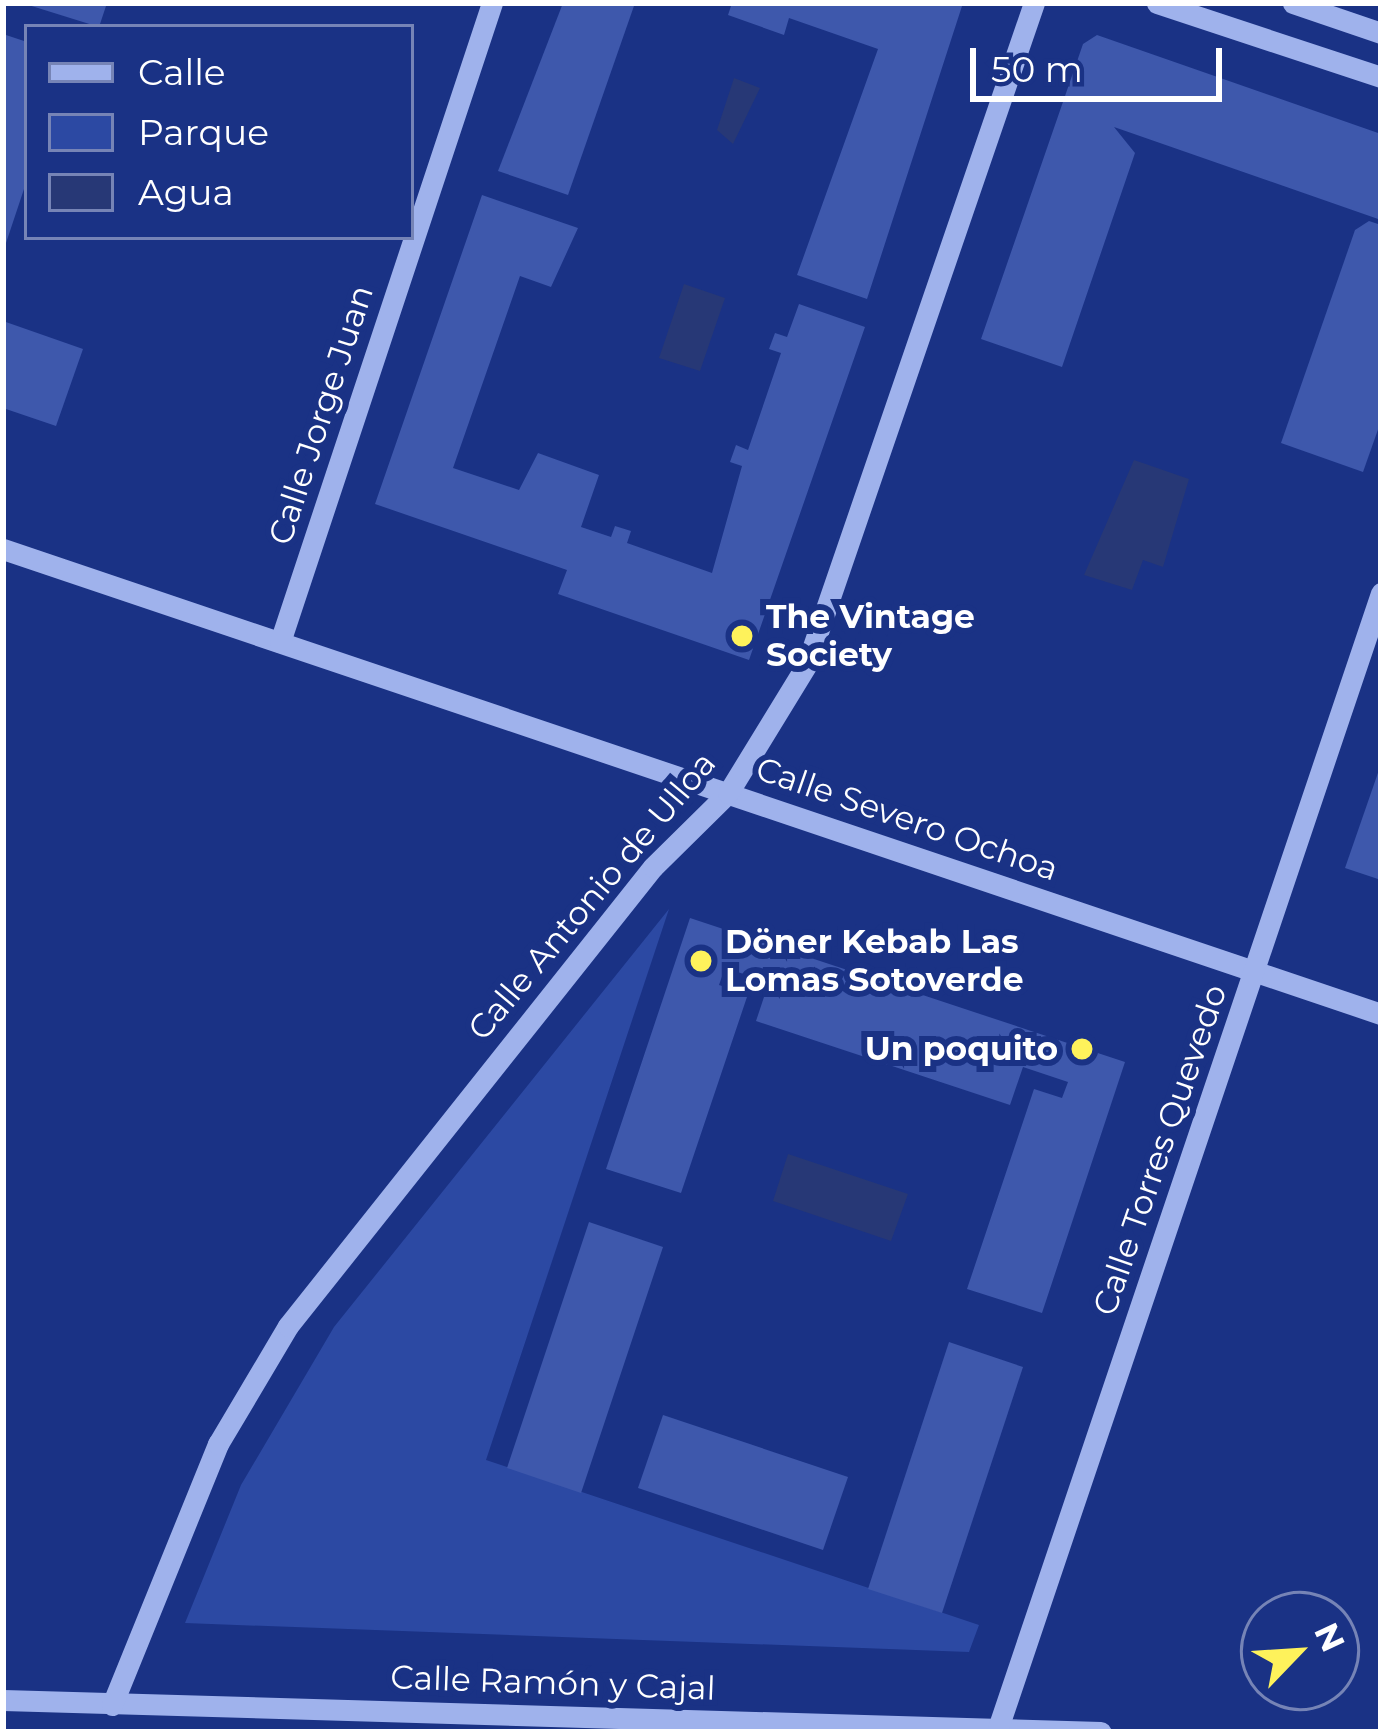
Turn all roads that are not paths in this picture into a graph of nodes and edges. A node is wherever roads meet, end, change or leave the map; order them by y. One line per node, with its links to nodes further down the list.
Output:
1 (492, 3): 7 (street, Calle Jorge Juan)
2 (1034, 3): 12 (street, Calle Antonio de Ulloa)
3 (1157, 3): 6 (street)
4 (1293, 3): 5 (street)
5 (1381, 33)
6 (1381, 77)
7 (414, 238)
8 (413, 240): 11 (street, Calle Jorge Juan)
9 (3, 549): 11 (street, Calle Severo Ochoa)
10 (1381, 592): 13 (street, Calle Torres Quevedo)
11 (280, 642): 12 (street, Calle Severo Ochoa)
12 (728, 794): 13 (street, Calle Severo Ochoa); 16 (street, Calle Antonio de Ulloa)
13 (1256, 972): 14 (street, Calle Severo Ochoa); 17 (street, Calle Torres Quevedo)
14 (1381, 1014)
15 (3, 1700): 16 (street, Calle Ramón y Cajal)
16 (112, 1705): 17 (street, Calle Ramón y Cajal)
17 (998, 1728): 18 (street, Calle Ramón y Cajal)
18 (1101, 1732)

